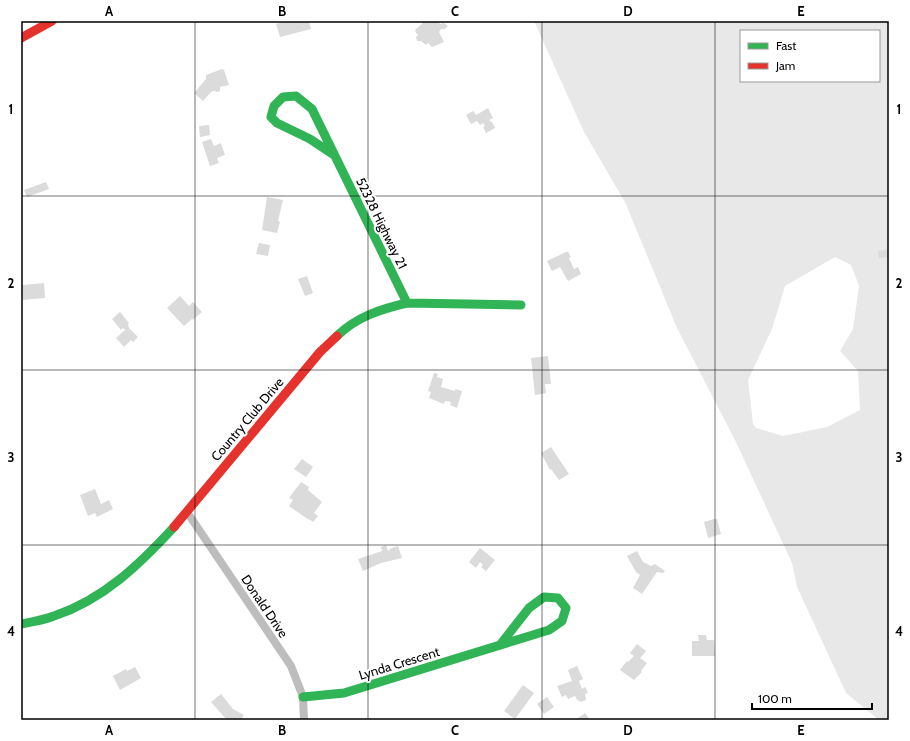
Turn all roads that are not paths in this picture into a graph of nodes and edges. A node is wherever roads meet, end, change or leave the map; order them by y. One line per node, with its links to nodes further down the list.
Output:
1 (52, 21): 2 (street)
2 (21, 38)
3 (334, 155): 3 (street, 52328 Highway 21); 4 (street, 52328 Highway 21)
4 (407, 303): 5 (street, Country Club Drive); 6 (street, Country Club Drive)
5 (521, 305)
6 (187, 512): 7 (street, Country Club Drive); 9 (street, Donald Drive)
7 (21, 624)
8 (500, 645): 8 (street, Lynda Crescent); 9 (street, Lynda Crescent)
9 (303, 697): 10 (street, Donald Drive)
10 (304, 720)

